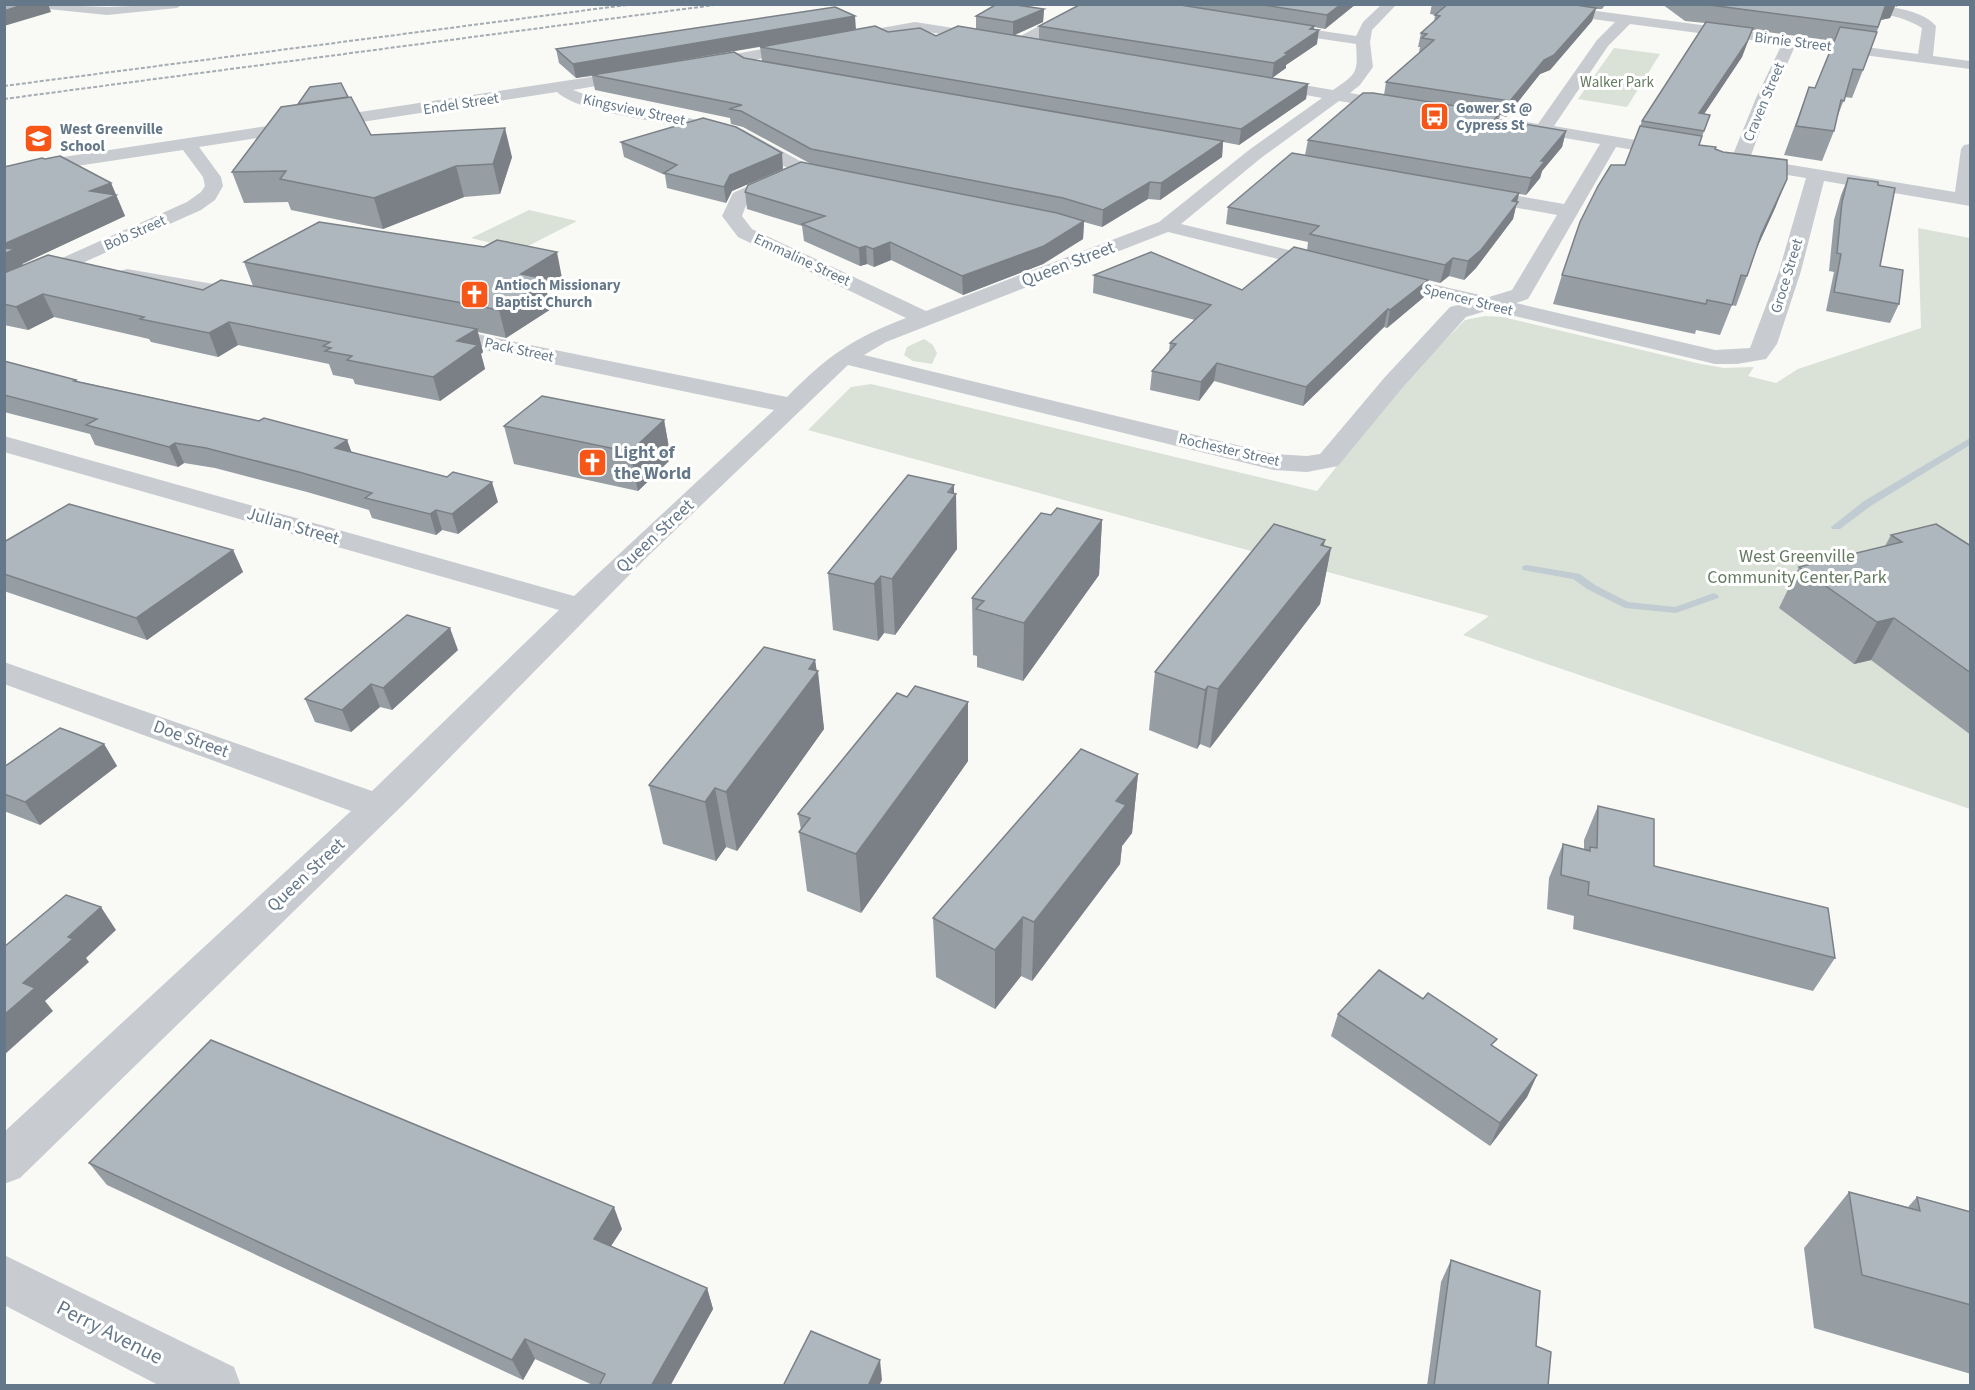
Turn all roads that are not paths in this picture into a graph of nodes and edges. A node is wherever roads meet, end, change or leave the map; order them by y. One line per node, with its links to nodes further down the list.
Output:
1 (38, 4): 2 (street)
2 (177, 4)
3 (1092, 4): 10 (street)
4 (1391, 4): 9 (street)
5 (1824, 4): 13 (street)
6 (1514, 5): 7 (street, Birnie Street)
7 (1626, 20): 11 (street, Birnie Street); 24 (street)
8 (1260, 25): 9 (street)
9 (1362, 41): 21 (street, Queen Street)
10 (1016, 42): 12 (street); 14 (street)
11 (1790, 42): 13 (street, Birnie Street); 31 (street, Craven Street)
12 (1039, 46)
13 (1925, 59): 15 (street, Birnie Street)
14 (724, 61): 16 (street); 17 (street)
15 (1971, 65)
16 (765, 68)
17 (679, 69)
18 (656, 72): 20 (street, Endel Street)
19 (1248, 80): 21 (street)
20 (562, 88): 26 (street, Endel Street); 29 (street, Kingsview Street)
21 (1336, 95): 22 (street); 36 (street, Queen Street)
22 (1414, 108)
23 (1507, 124): 24 (street)
24 (1543, 129): 25 (street)
25 (1611, 141): 28 (street); 35 (street, Rochester Street)
26 (188, 145): 30 (street, Endel Street); 37 (street, Bob Street)
27 (1971, 149): 34 (street)
28 (1692, 154)
29 (802, 169): 32 (street, Kingsview Street); 41 (street, Emmaline Street)
30 (4, 172)
31 (1816, 175): 34 (street); 44 (street, Groce Street)
32 (851, 180)
33 (1455, 191): 35 (street)
34 (1967, 200)
35 (1569, 211): 40 (street, Rochester Street)
36 (1166, 226): 40 (street, Spencer Street); 41 (street, Queen Street)
37 (67, 264): 38 (street, Bob Street); 39 (street)
38 (4, 292)
39 (264, 300)
40 (1487, 304): 43 (street, Rochester Street); 44 (street, Spencer Street)
41 (926, 319): 43 (street, Queen Street)
42 (412, 328): 45 (street, Pack Street)
43 (844, 357): 45 (street, Queen Street)
44 (1737, 357)
45 (793, 406): 47 (street, Queen Street)
46 (4, 444): 47 (street, Julian Street)
47 (581, 607): 49 (street, Queen Street)
48 (4, 672): 49 (street, Doe Street)
49 (378, 807): 50 (street, Queen Street)
50 (4, 1163)
51 (4, 1279): 52 (street, Perry Avenue)
52 (215, 1386)

